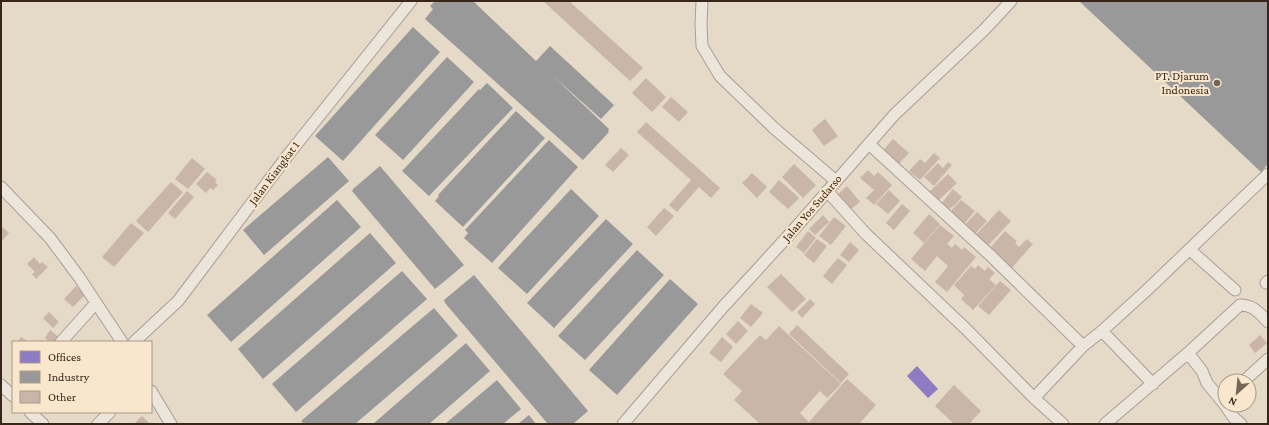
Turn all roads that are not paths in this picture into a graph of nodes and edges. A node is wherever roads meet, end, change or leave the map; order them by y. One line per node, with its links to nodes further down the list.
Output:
1 (411, 1): 16 (street, Jalan Kiangkat 1)
2 (702, 1): 6 (street)
3 (1011, 1): 4 (street, Jalan Yos Sudarso)
4 (869, 144): 6 (street, Jalan Yos Sudarso); 17 (street)
5 (1267, 178): 9 (street)
6 (836, 181): 8 (street, Jalan Yos Sudarso)
7 (1, 187): 11 (street)
8 (827, 191): 26 (street); 34 (street, Jalan Yos Sudarso)
9 (1190, 250): 10 (street); 13 (street)
10 (1235, 290)
11 (96, 303): 14 (street); 15 (street)
12 (1268, 322): 18 (street)
13 (1102, 331): 17 (street); 21 (street)
14 (62, 341)
15 (121, 341)
16 (135, 341)
17 (1083, 346): 26 (street)
18 (1188, 353): 21 (street); 25 (street)
19 (1268, 359): 20 (street)
20 (1253, 373)
21 (1153, 384): 36 (street)
22 (1, 385): 24 (street)
23 (152, 393): 33 (street)
24 (12, 395)
25 (1217, 395)
26 (1034, 398): 35 (street)
27 (31, 413): 31 (street)
28 (109, 413): 32 (street)
29 (1230, 413): 30 (street)
30 (1235, 422)
31 (43, 424)
32 (98, 424)
33 (171, 424)
34 (623, 424)
35 (1063, 424)
36 (1105, 424)

